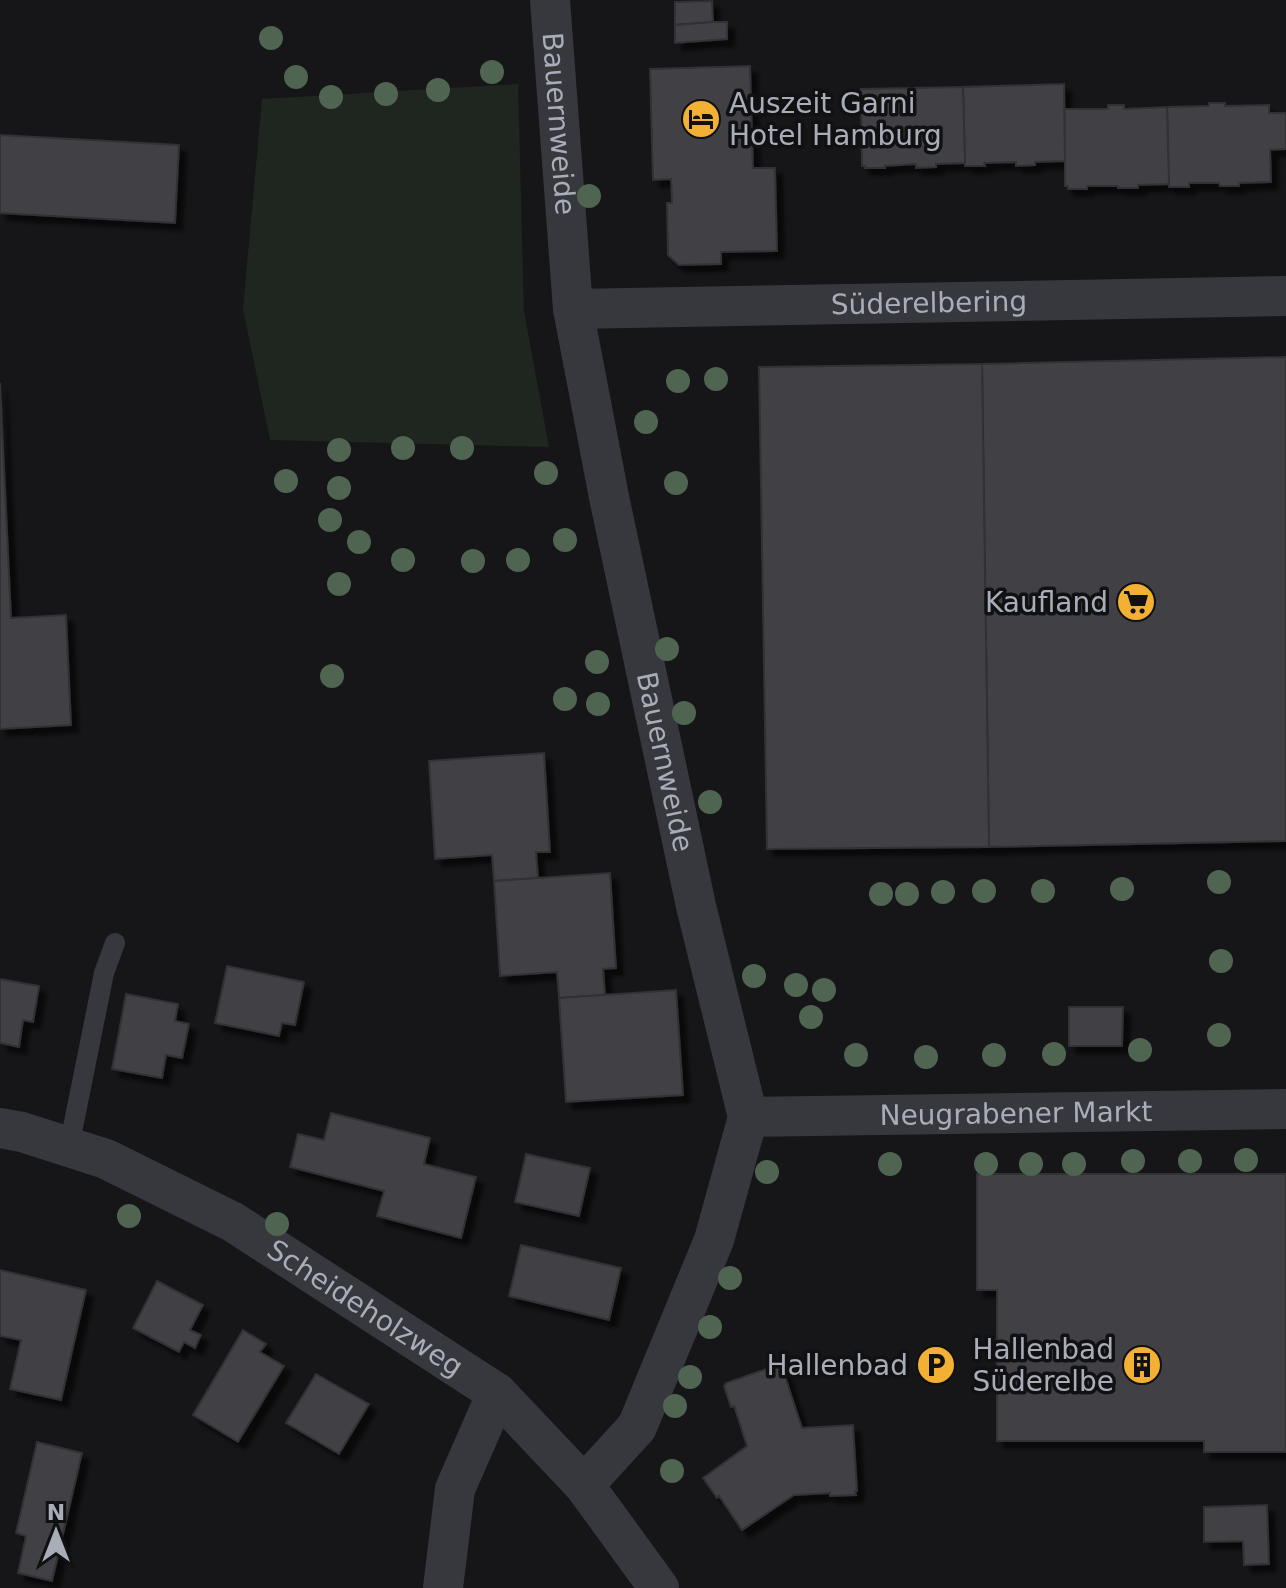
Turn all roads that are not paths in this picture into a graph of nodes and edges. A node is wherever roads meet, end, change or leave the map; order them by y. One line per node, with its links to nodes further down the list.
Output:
1 (550, 0): 3 (street, Bauernweide)
2 (1286, 296): 3 (street, Süderelbering)
3 (573, 309): 6 (street, Bauernweide)
4 (115, 943): 8 (lane)
5 (1286, 1109): 6 (street, Neugrabener Markt)
6 (748, 1117): 10 (street, Bauernweide)
7 (0, 1128): 8 (street, Scheideholzweg)
8 (69, 1147): 9 (street, Scheideholzweg)
9 (497, 1393): 10 (street, Scheideholzweg); 11 (street)
10 (584, 1485): 12 (street, Scheideholzweg)
11 (443, 1588)
12 (659, 1588)

